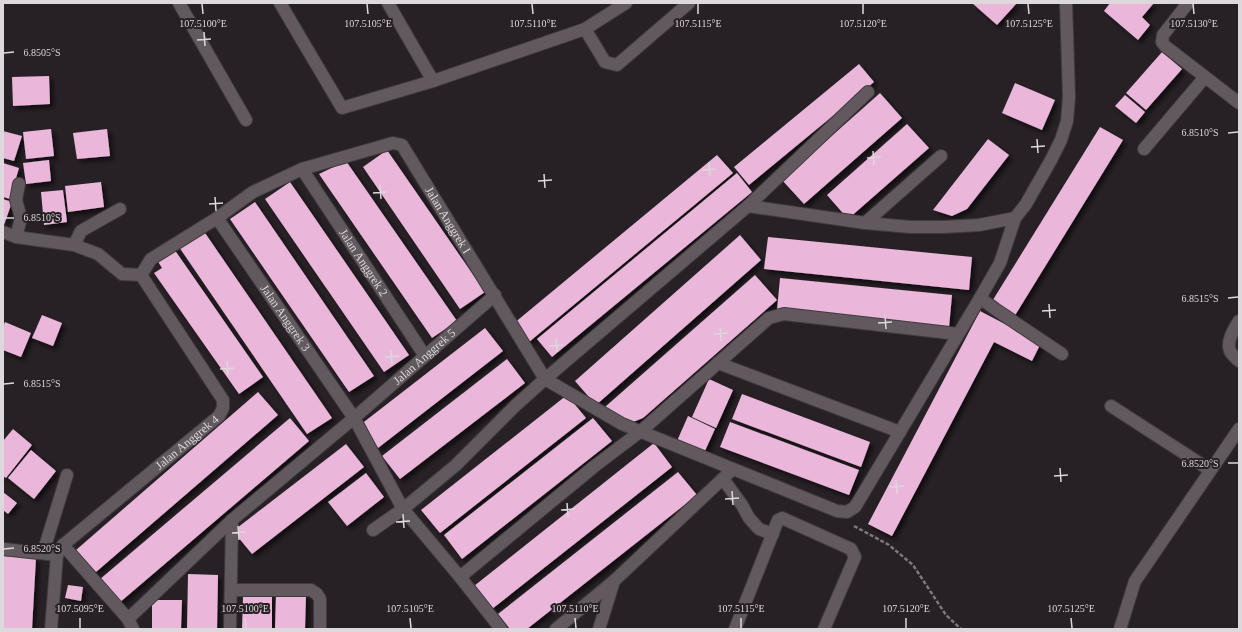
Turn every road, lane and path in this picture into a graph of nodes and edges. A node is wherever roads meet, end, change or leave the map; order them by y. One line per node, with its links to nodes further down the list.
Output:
1 (179, 3): 13 (street)
2 (280, 3): 10 (street)
3 (388, 3): 10 (street)
4 (626, 3): 8 (street)
5 (689, 3): 8 (street)
6 (1066, 3): 21 (street)
7 (1188, 3): 9 (street)
8 (585, 29): 10 (street)
9 (1205, 77): 12 (street); 14 (street)
10 (433, 81)
11 (868, 92): 18 (street)
12 (1239, 103)
13 (246, 120)
14 (1144, 149)
15 (940, 156): 22 (street)
16 (302, 169): 20 (street); 27 (street, Jalan Anggrek I); 32 (street, Jalan Anggrek 2)
17 (20, 184): 24 (street)
18 (748, 206): 22 (street); 35 (street)
19 (120, 209): 25 (street)
20 (217, 218): 26 (street); 37 (street, Jalan Anggrek 3)
21 (1015, 218): 22 (street); 28 (street)
22 (865, 223)
23 (3, 232): 24 (street)
24 (16, 237): 25 (street)
25 (74, 245): 26 (street)
26 (141, 275): 51 (street, Jalan Anggrek 4)
27 (495, 296): 32 (street, Jalan Anggrek 5); 35 (street, Jalan Anggrek I)
28 (980, 298): 30 (street); 31 (street)
29 (1239, 321): 33 (street)
30 (958, 334): 34 (street); 40 (street)
31 (1062, 354)
32 (425, 356): 37 (street, Jalan Anggrek 5)
33 (1239, 361)
34 (718, 363): 39 (street); 40 (street)
35 (545, 379): 39 (street); 45 (street)
36 (1111, 406): 42 (street)
37 (354, 418): 45 (street, Jalan Anggrek 3); 47 (street, Jalan Anggrek 5)
38 (1239, 429): 42 (street)
39 (640, 431): 41 (street); 53 (street)
40 (900, 432): 46 (street)
41 (733, 469): 44 (street); 46 (street)
42 (1210, 470): 66 (street)
43 (67, 475): 52 (street)
44 (723, 479): 49 (street); 54 (street)
45 (403, 509): 48 (street); 53 (street, Jalan Anggrek 3)
46 (847, 512): 65 (path)
47 (232, 520): 55 (street); 56 (street, Jalan Anggrek 5)
48 (373, 530)
49 (773, 534): 63 (street); 64 (street)
50 (3, 549): 52 (street)
51 (60, 550): 52 (street); 56 (street); 57 (street)
52 (43, 553)
53 (460, 577): 60 (street, Jalan Anggrek 3)
54 (614, 581): 61 (street); 62 (street)
55 (231, 590): 58 (street); 59 (street)
56 (131, 624)
57 (51, 629)
58 (230, 629)
59 (320, 629)
60 (501, 629)
61 (556, 629)
62 (599, 629)
63 (735, 629)
64 (824, 629)
65 (961, 629)
66 (1120, 629)

